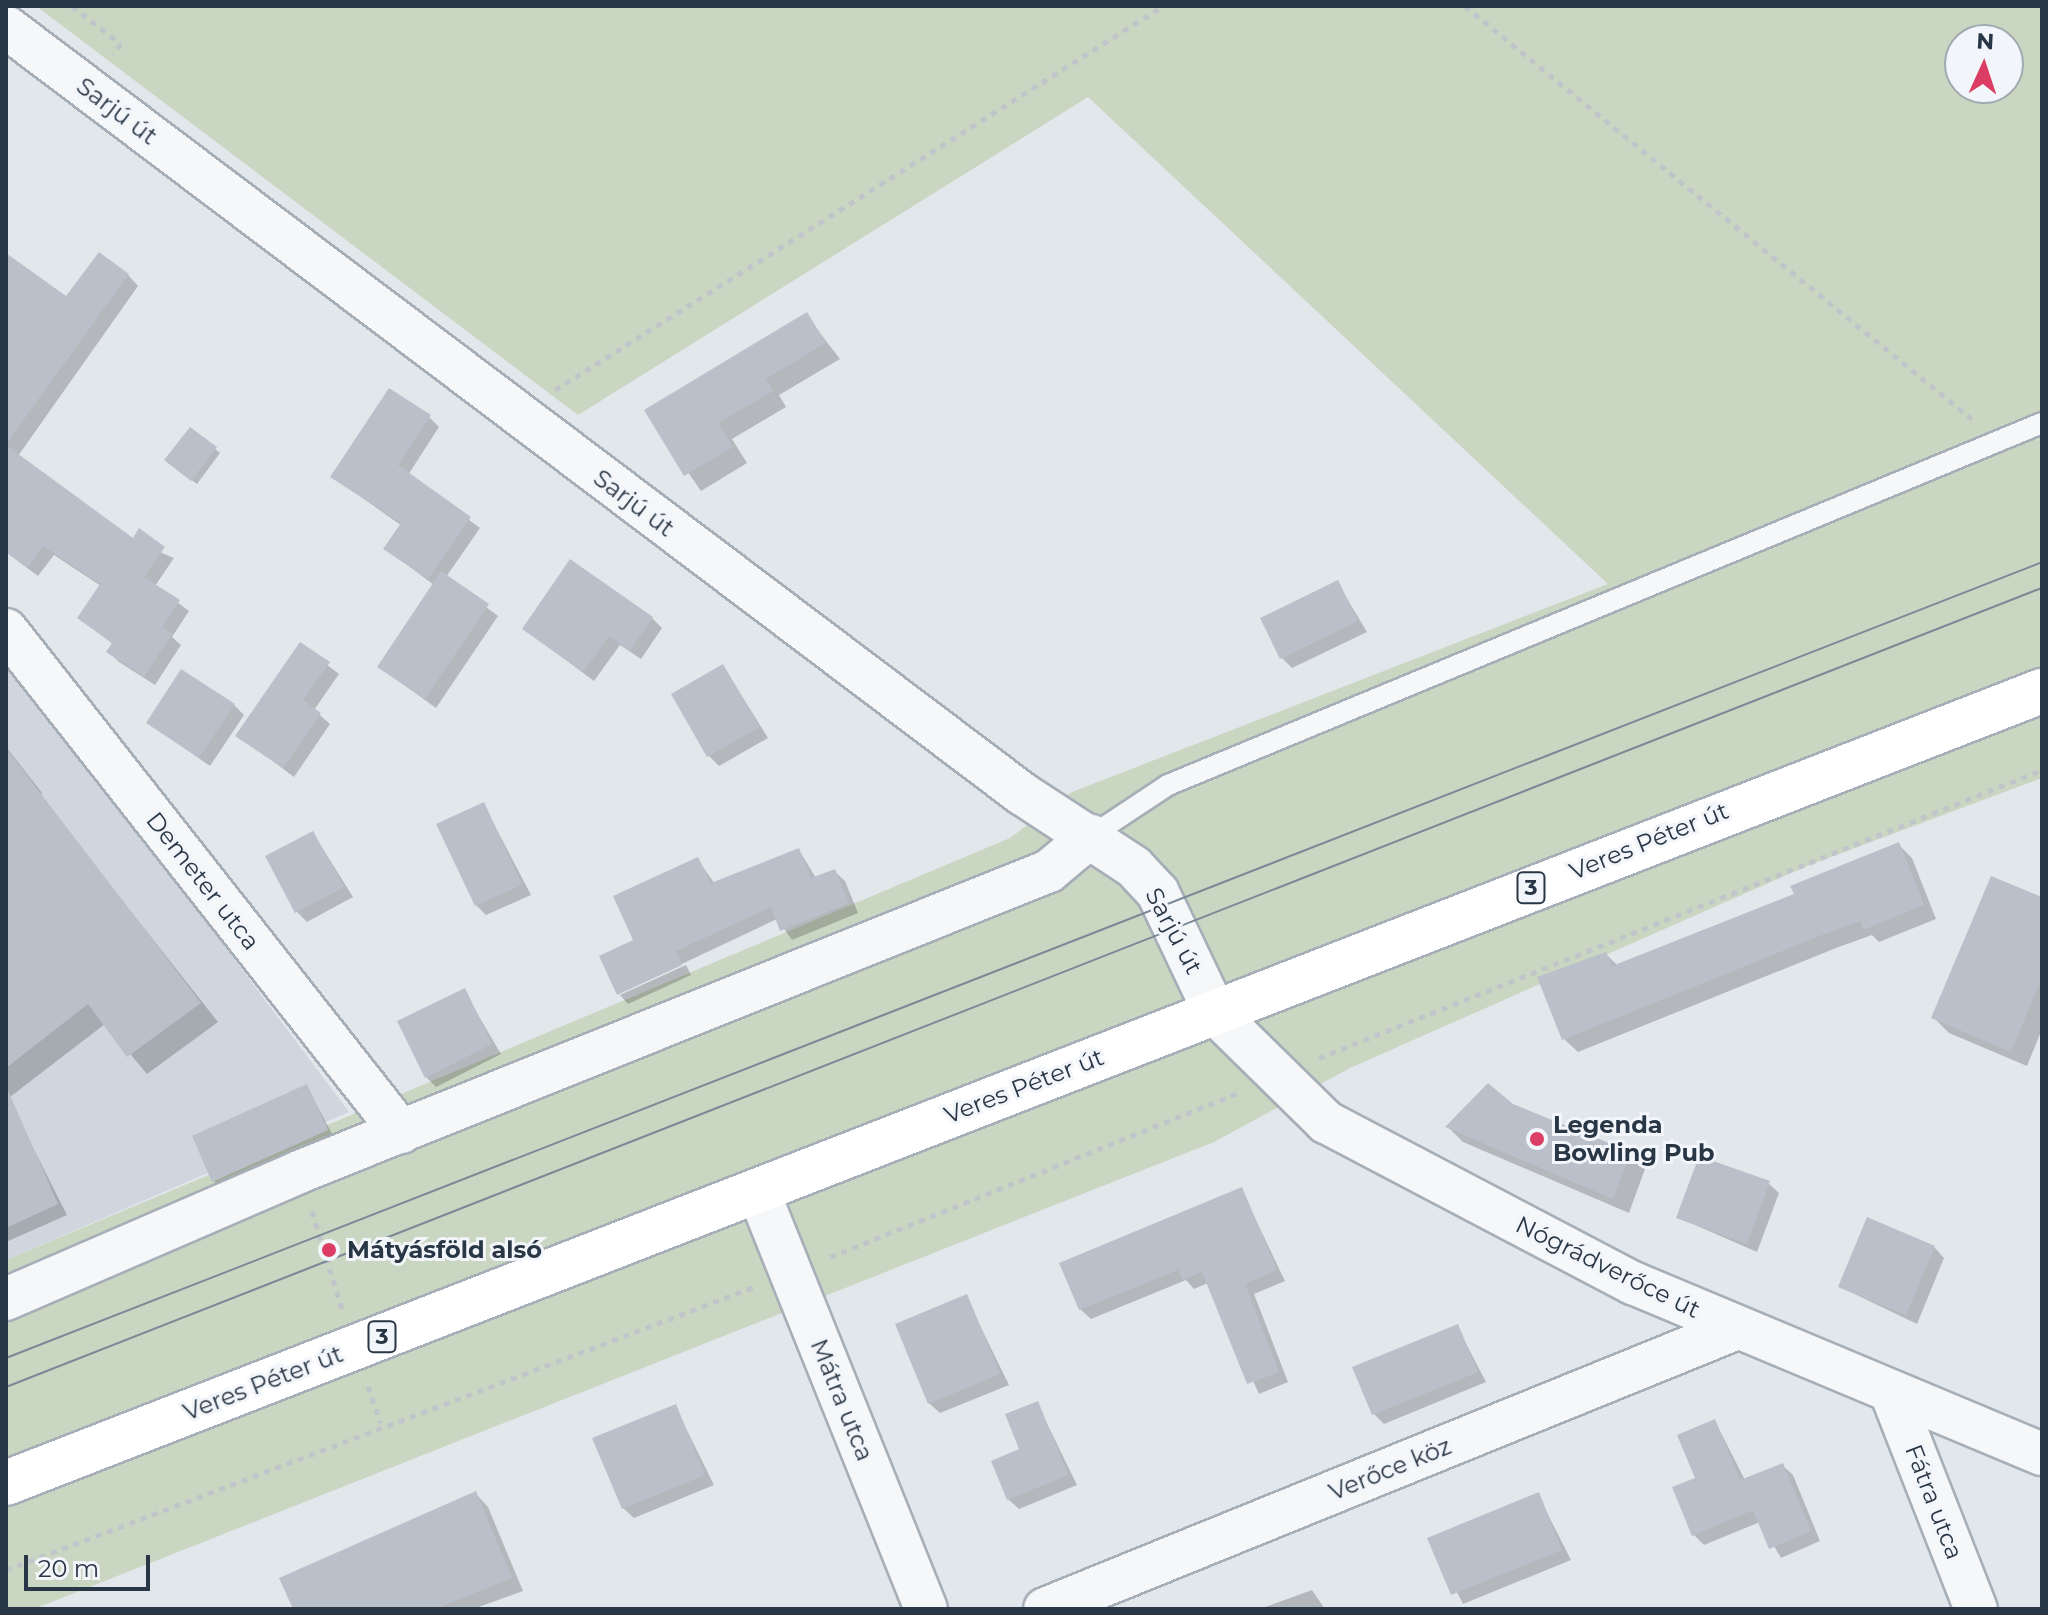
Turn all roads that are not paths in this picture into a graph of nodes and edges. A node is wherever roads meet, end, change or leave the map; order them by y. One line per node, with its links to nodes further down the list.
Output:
1 (6, 27): 5 (street, Sarjú út)
2 (2042, 423): 5 (lane)
3 (6, 630): 7 (street, Demeter utca)
4 (2042, 691): 6 (main road, Veres Péter út / 3)
5 (1091, 836): 6 (street, Sarjú út); 7 (street)
6 (1215, 1013): 8 (main road, Veres Péter út / 3); 10 (street, Nógrádverőce út)
7 (401, 1132): 9 (street)
8 (758, 1191): 13 (main road, Veres Péter út / 3); 14 (street, Mátra utca)
9 (6, 1299)
10 (1735, 1329): 11 (street, Nógrádverőce út); 15 (street, Verőce köz)
11 (1892, 1395): 12 (street, Nógrádverőce út); 16 (street, Fátra utca)
12 (2042, 1454)
13 (6, 1483)
14 (926, 1609)
15 (1045, 1609)
16 (1976, 1609)

